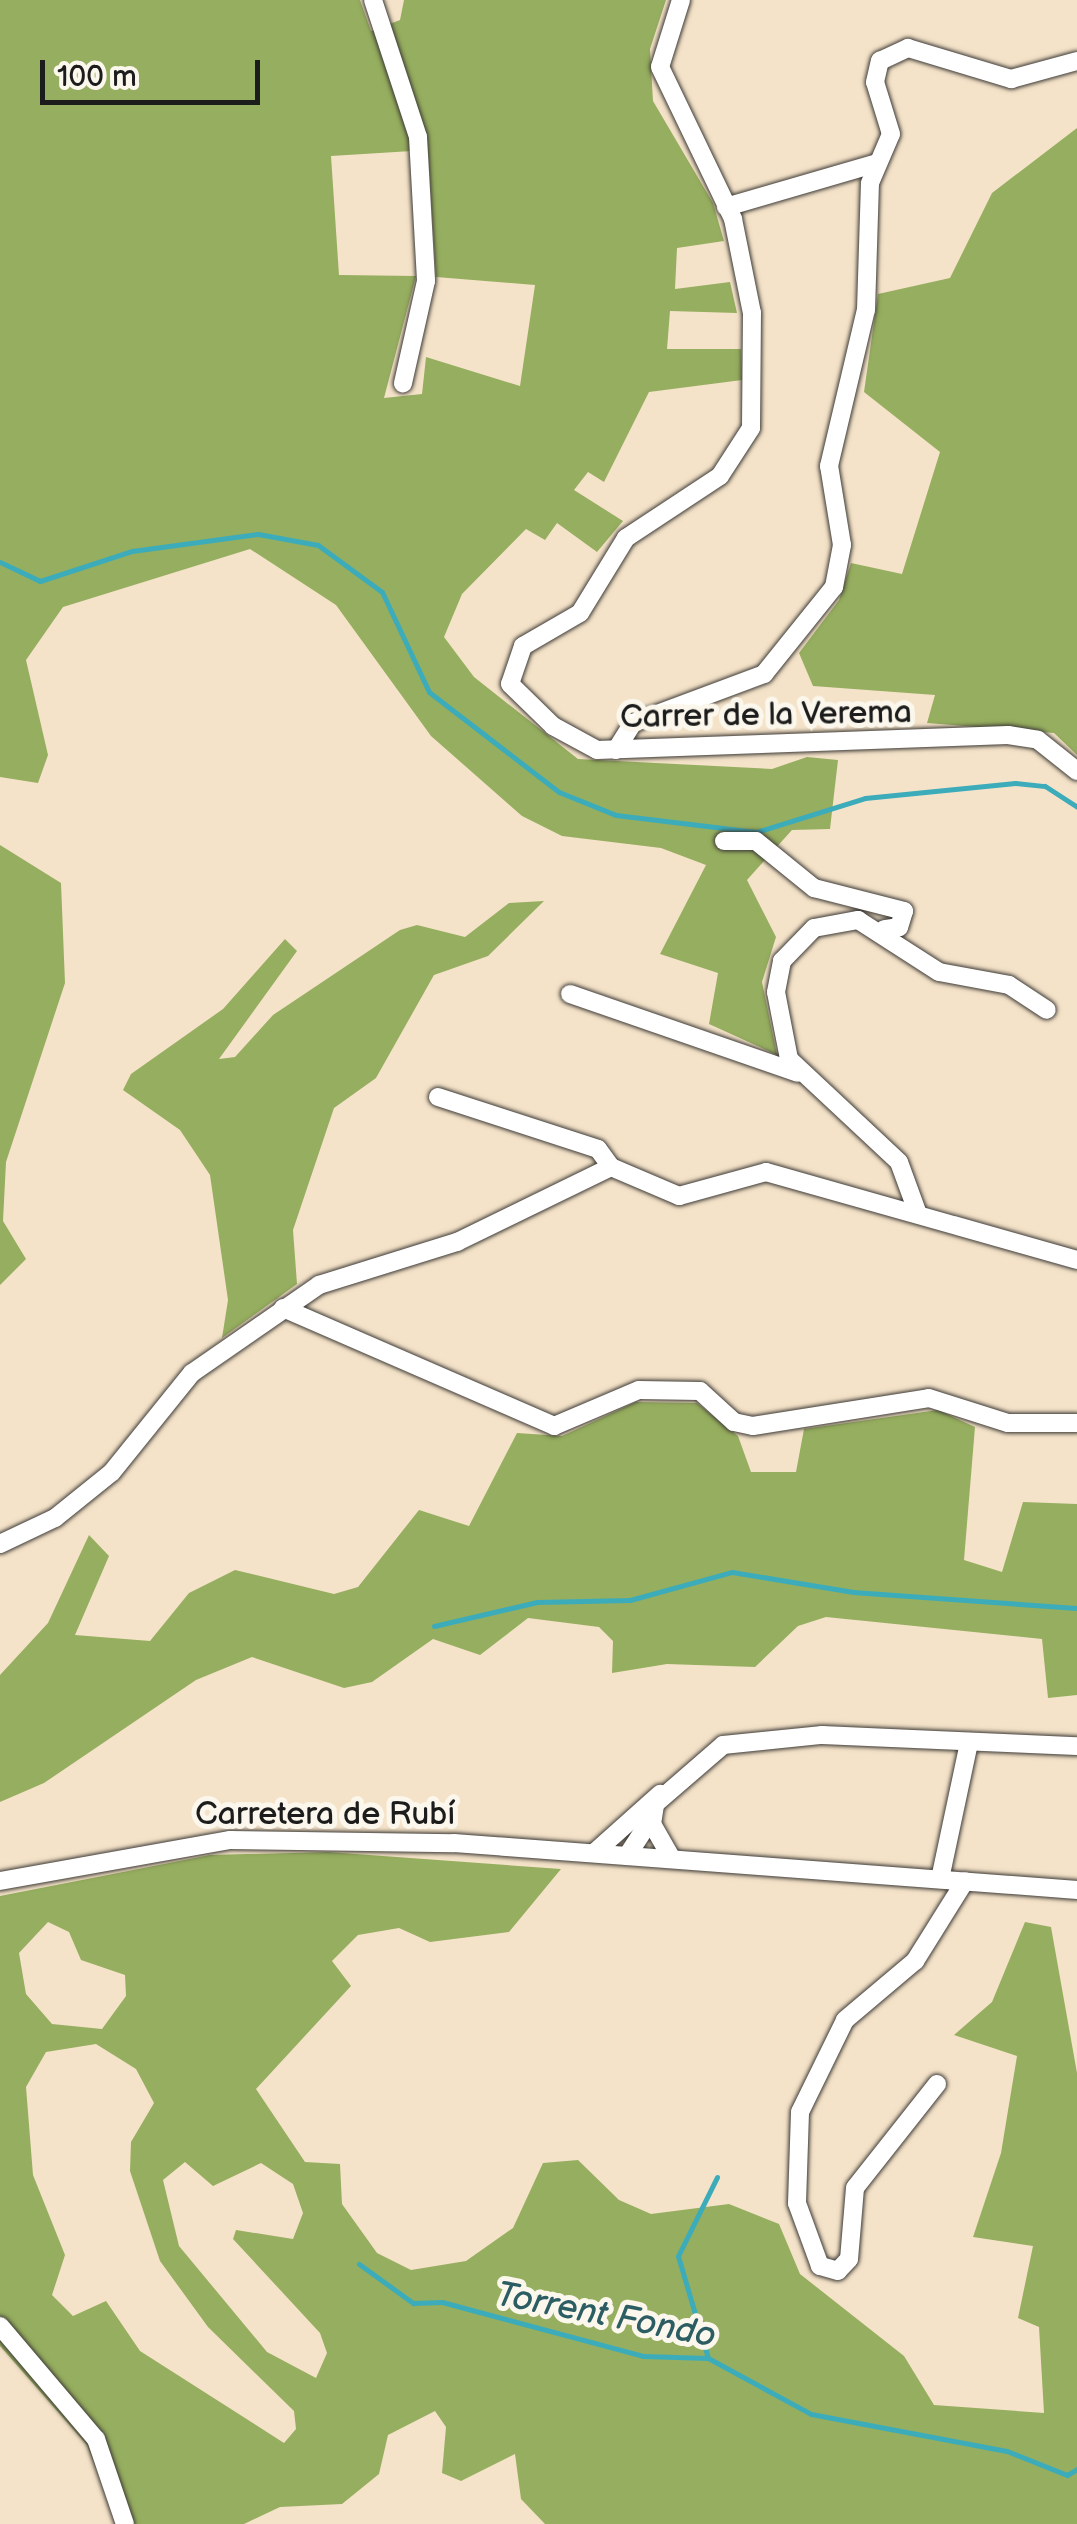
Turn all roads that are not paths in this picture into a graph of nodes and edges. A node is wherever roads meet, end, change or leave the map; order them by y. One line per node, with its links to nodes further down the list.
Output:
1 (373, 0): 6 (street)
2 (682, 0): 5 (street, Carrer de la Verema)
3 (1077, 61): 4 (street)
4 (877, 163): 5 (street); 7 (street)
5 (726, 207): 7 (street, Carrer de la Verema)
6 (403, 383)
7 (616, 750): 8 (street, Carrer de la Verema)
8 (1077, 772)
9 (724, 842): 10 (street)
10 (884, 930): 12 (street); 13 (street)
11 (570, 994): 13 (street)
12 (1047, 1010)
13 (804, 1075): 16 (street)
14 (438, 1097): 15 (street)
15 (610, 1167): 16 (street); 18 (street)
16 (918, 1214): 17 (street)
17 (1077, 1260)
18 (282, 1308): 19 (street); 20 (street)
19 (1077, 1423)
20 (0, 1544)
21 (969, 1742): 22 (street); 23 (street); 27 (street)
22 (1077, 1746)
23 (662, 1792): 24 (street); 25 (street)
24 (653, 1816): 25 (street); 26 (street)
25 (610, 1854): 26 (street, Carretera de Rubí); 29 (street, Carretera de Rubí)
26 (672, 1859): 27 (street, Carretera de Rubí)
27 (940, 1879): 28 (street, Carretera de Rubí)
28 (965, 1880): 30 (street, Carretera de Rubí); 31 (street)
29 (0, 1881)
30 (1077, 1890)
31 (937, 2084)
32 (0, 2326): 33 (street)
33 (126, 2524)

